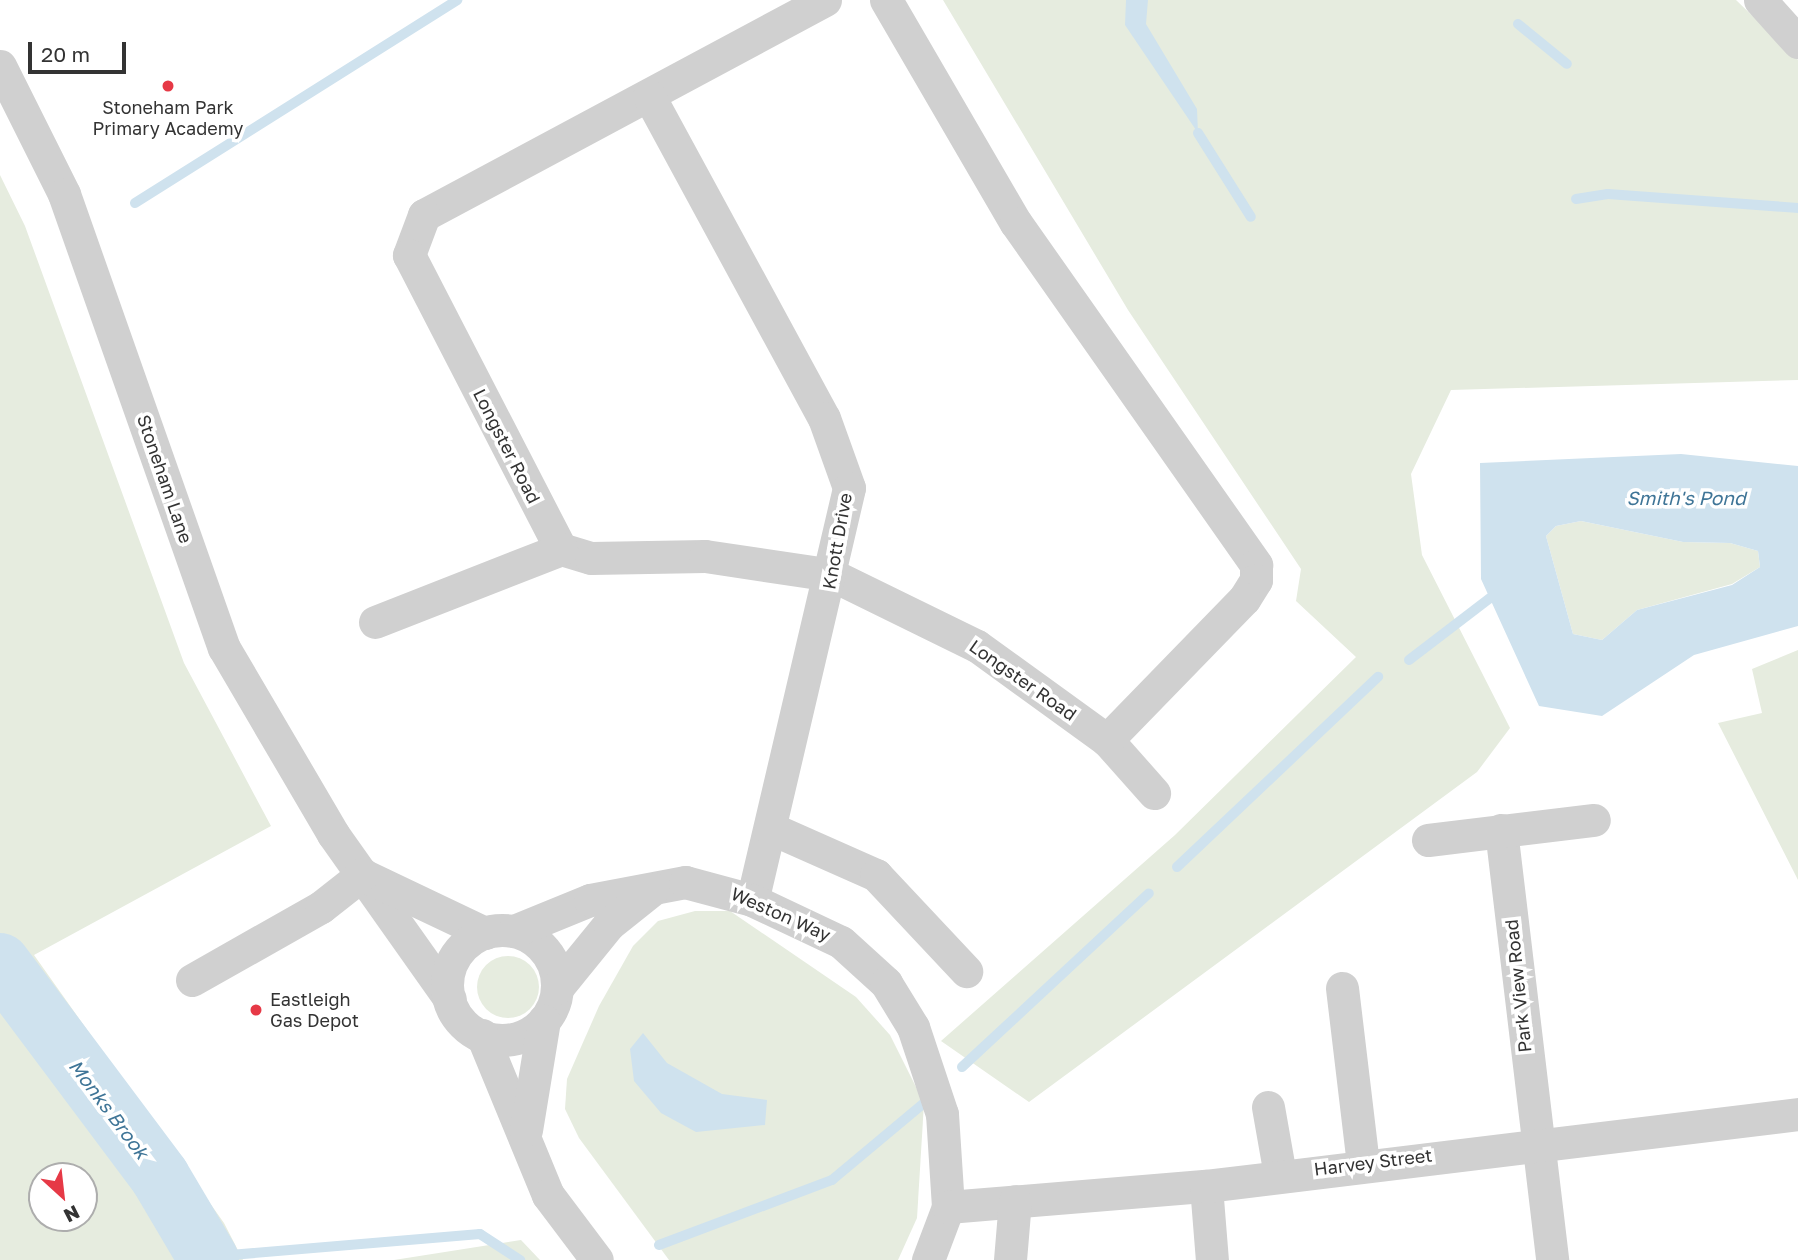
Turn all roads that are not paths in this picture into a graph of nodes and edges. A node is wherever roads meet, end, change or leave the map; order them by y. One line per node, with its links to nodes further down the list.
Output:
1 (825, 0): 6 (street, Longster Road)
2 (886, 0): 10 (street)
3 (1760, 0): 4 (street)
4 (1798, 42)
5 (0, 66): 16 (street, Stoneham Lane)
6 (649, 96): 7 (street, Longster Road); 8 (street, Knott Drive)
7 (561, 549): 8 (street, Longster Road); 9 (street)
8 (832, 575): 10 (street, Longster Road); 13 (street, Knott Drive)
9 (374, 622)
10 (1107, 740): 11 (street, Longster Road)
11 (1154, 793)
12 (1594, 820): 14 (street)
13 (770, 828): 18 (street, Knott Drive); 20 (street)
14 (1501, 830): 15 (street); 30 (street, Park View Road)
15 (1428, 840)
16 (363, 874): 19 (street); 21 (street); 24 (street, Stoneham Lane)
17 (660, 883): 18 (street, Weston Way); 19 (street, Weston Way); 22 (street)
18 (752, 900): 35 (street, Weston Way)
19 (499, 932): 22 (street); 24 (street)
20 (966, 971)
21 (192, 980)
22 (557, 988): 25 (street)
23 (1342, 988): 31 (street)
24 (450, 999): 26 (street)
25 (544, 1020): 26 (street); 29 (street)
26 (482, 1035): 29 (street)
27 (1268, 1107): 32 (street)
28 (1798, 1114): 30 (street, Harvey Street)
29 (526, 1132): 36 (street)
30 (1535, 1143): 31 (street, Harvey Street); 40 (street, Park View Road)
31 (1363, 1163): 32 (street, Harvey Street)
32 (1280, 1175): 33 (street, Harvey Street)
33 (1206, 1186): 34 (street, Harvey Street); 39 (street)
34 (1015, 1201): 35 (street, Harvey Street); 38 (street)
35 (948, 1208): 37 (street, Weston Way)
36 (597, 1260)
37 (928, 1260)
38 (1010, 1260)
39 (1213, 1260)
40 (1552, 1260)

